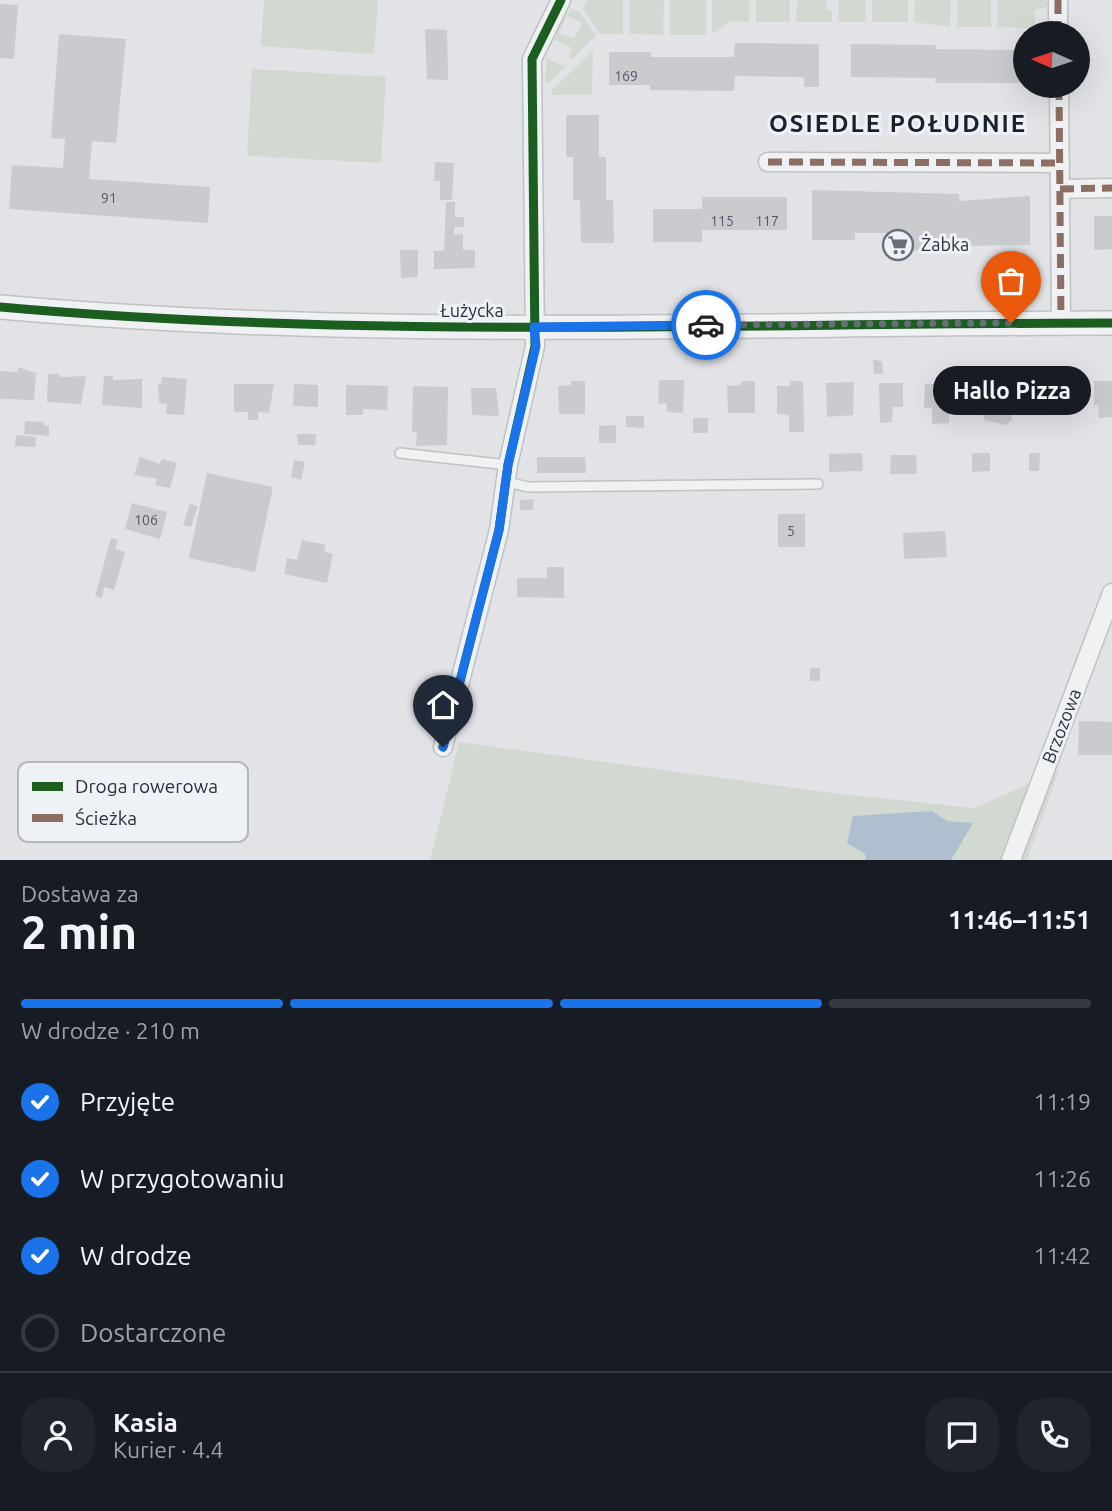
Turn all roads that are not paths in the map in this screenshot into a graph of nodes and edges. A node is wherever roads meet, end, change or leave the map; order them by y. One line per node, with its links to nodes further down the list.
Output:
1 (561, 0): 12 (street)
2 (1058, 0): 3 (street)
3 (1058, 21)
4 (1059, 98): 6 (street)
5 (768, 162): 6 (street)
6 (1060, 163): 8 (street)
7 (1112, 188): 8 (street)
8 (1060, 189): 10 (street)
9 (0, 307): 12 (street, Łużycka)
10 (1061, 323): 11 (street, Łużycka); 12 (street, Łużycka)
11 (1112, 323)
12 (534, 327): 14 (street)
13 (400, 453): 14 (lane)
14 (507, 473): 15 (lane); 17 (street)
15 (818, 484)
16 (1112, 593): 18 (street, Brzozowa)
17 (443, 747)
18 (1011, 860)

